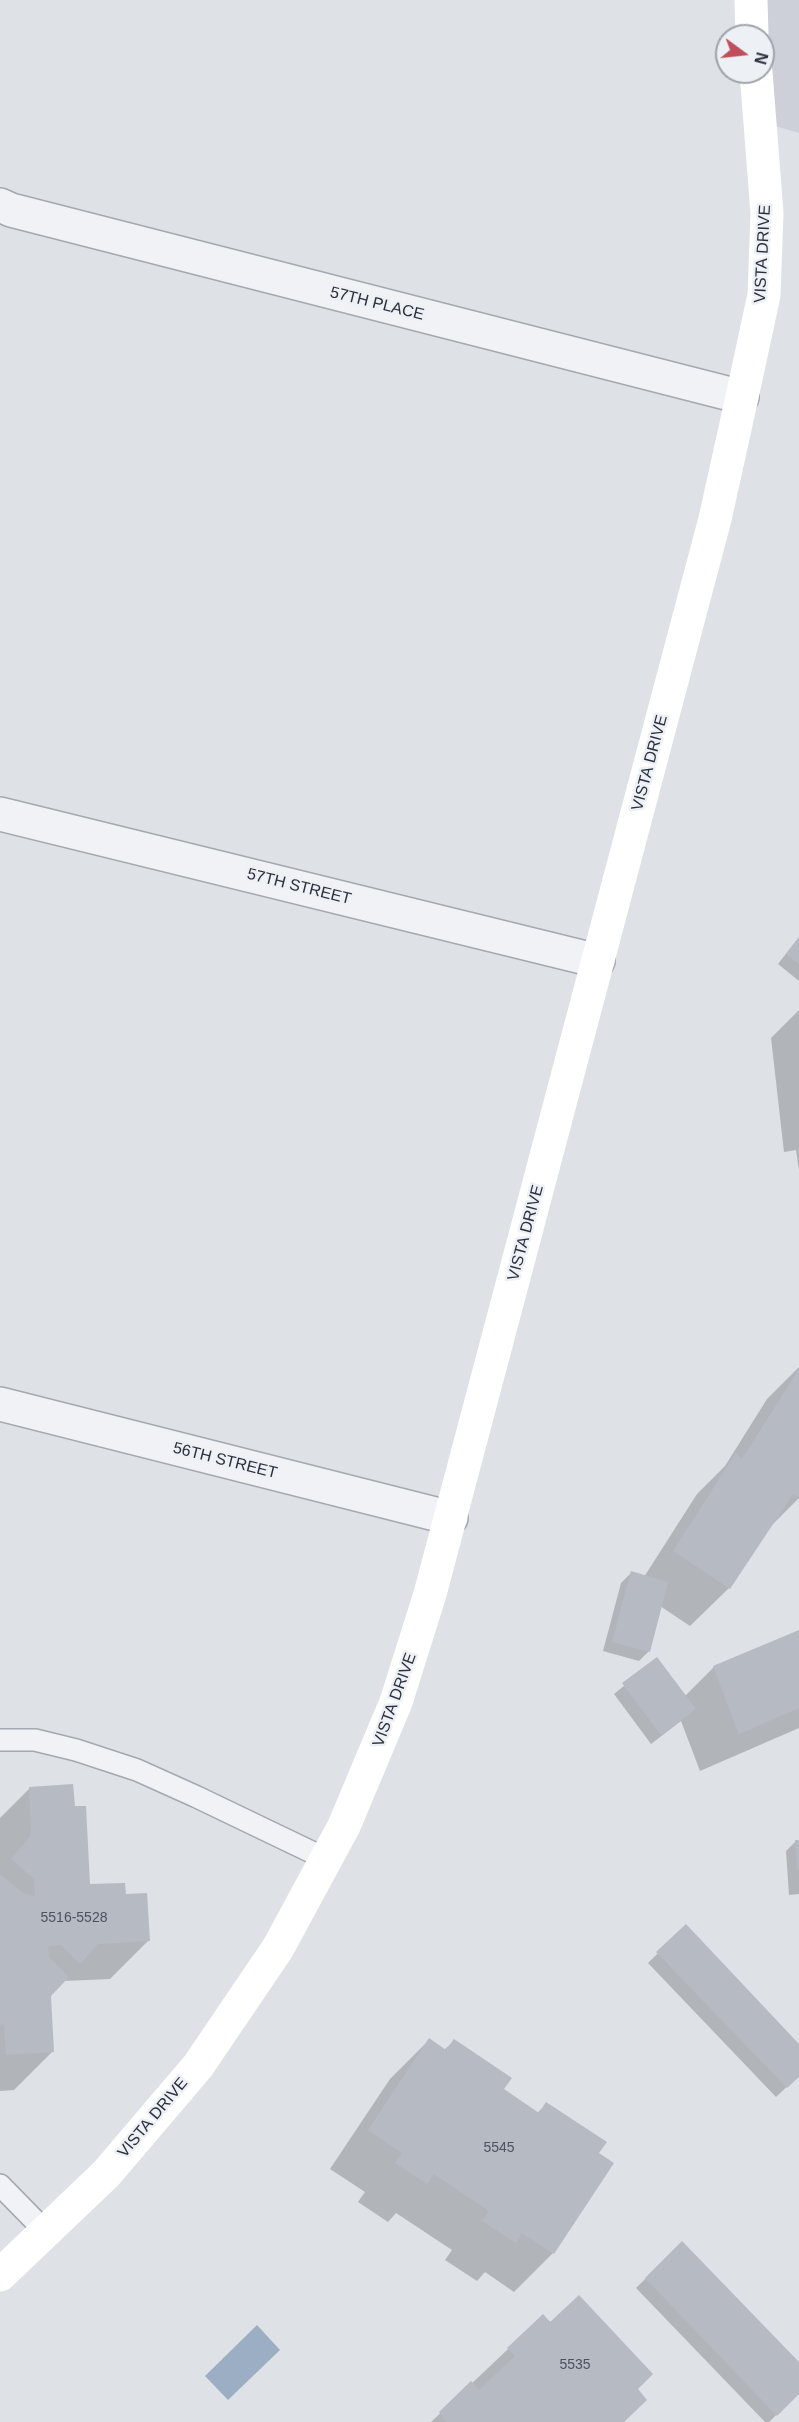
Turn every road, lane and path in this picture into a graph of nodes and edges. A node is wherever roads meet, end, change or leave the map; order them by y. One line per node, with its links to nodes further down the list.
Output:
1 (751, 0): 2 (street)
2 (752, 24)
3 (757, 84): 5 (street, VISTA DRIVE)
4 (6, 208): 5 (street, 57TH PLACE)
5 (742, 397): 7 (street, VISTA DRIVE)
6 (0, 814): 7 (street, 57TH STREET)
7 (598, 961): 9 (street, VISTA DRIVE)
8 (0, 1404): 9 (street, 56TH STREET)
9 (451, 1518): 11 (street, VISTA DRIVE)
10 (0, 1740): 11 (lane)
11 (326, 1859): 13 (street, VISTA DRIVE)
12 (0, 2185): 13 (lane)
13 (46, 2232): 14 (street, VISTA DRIVE)
14 (0, 2275)

